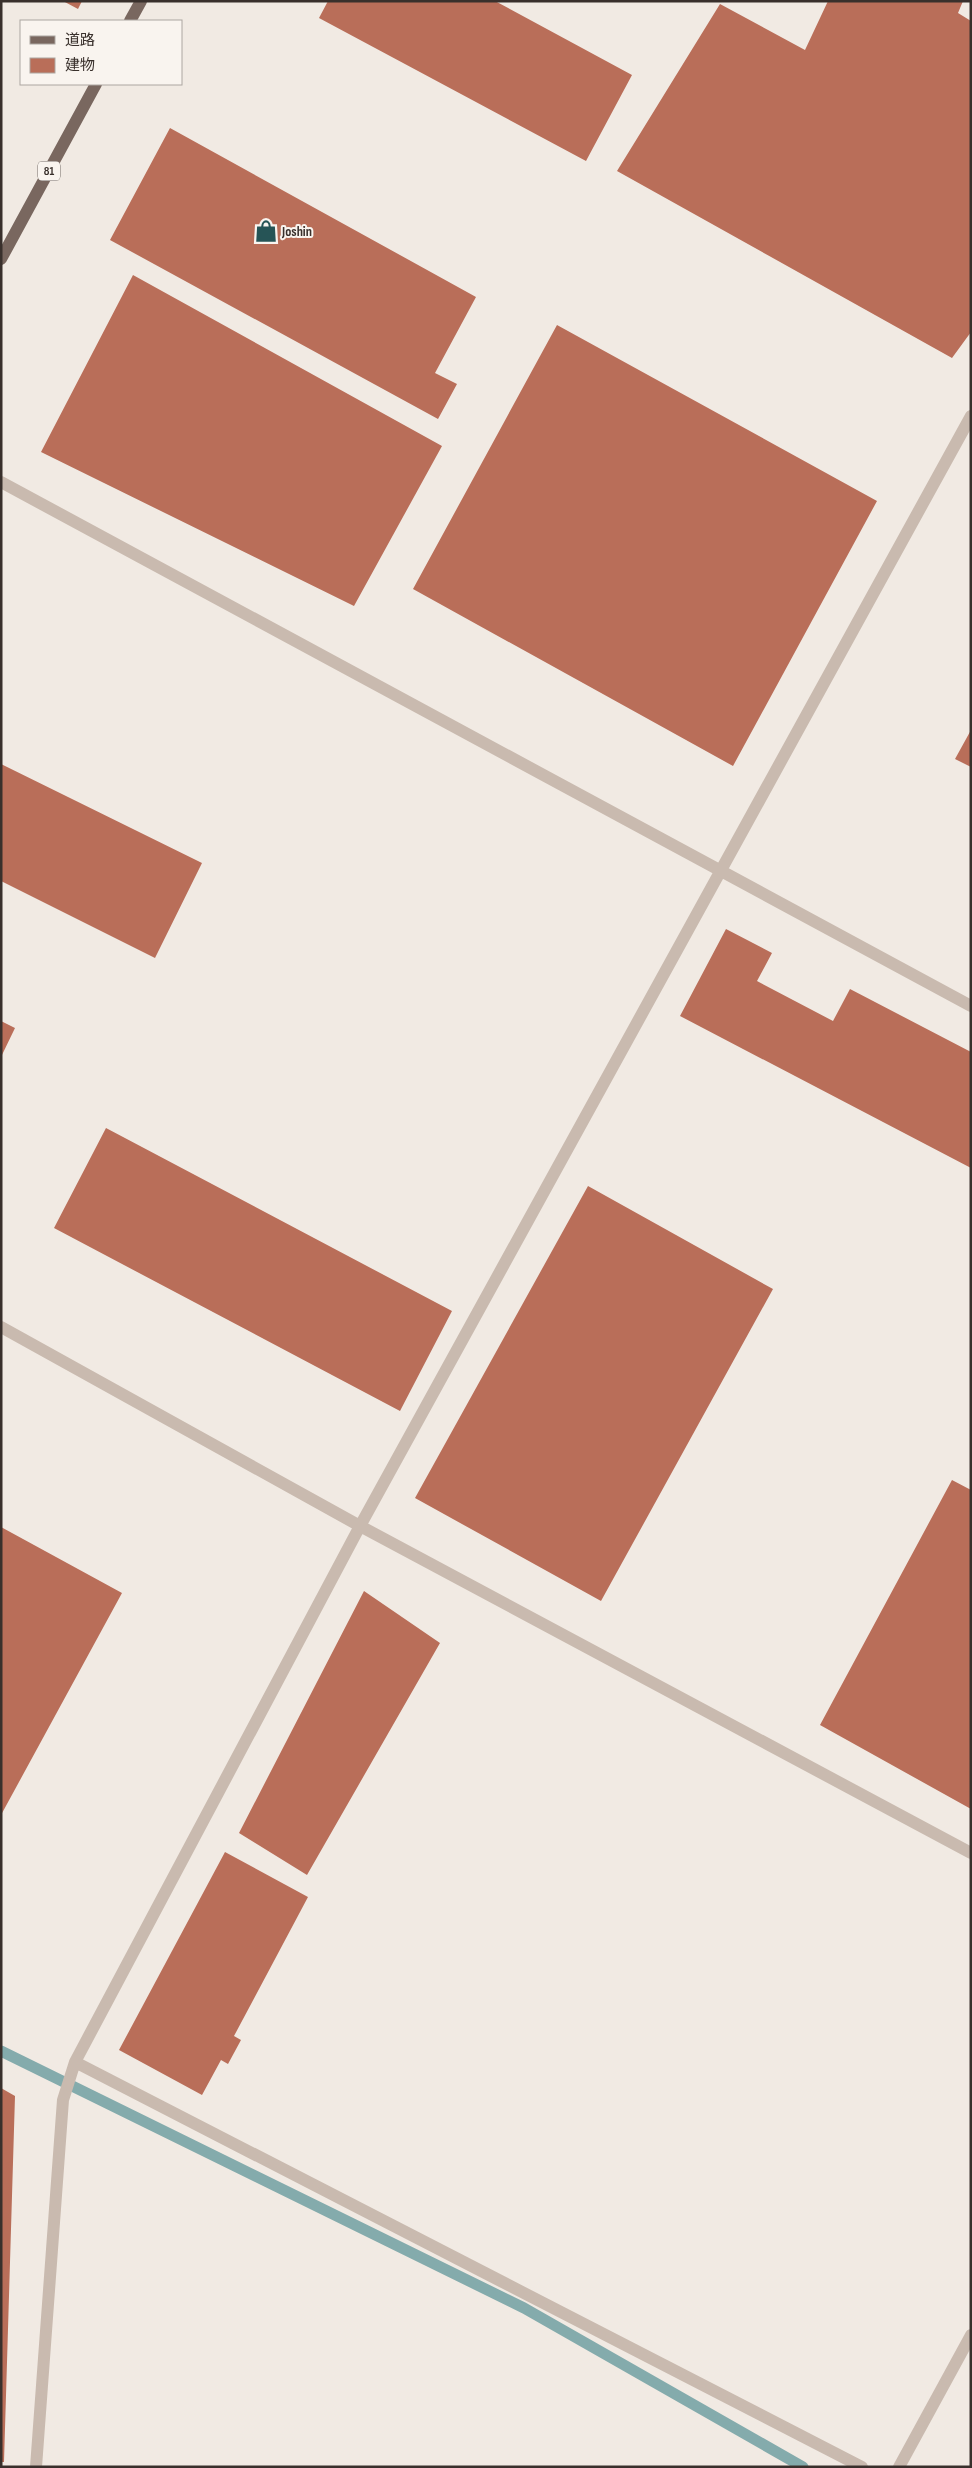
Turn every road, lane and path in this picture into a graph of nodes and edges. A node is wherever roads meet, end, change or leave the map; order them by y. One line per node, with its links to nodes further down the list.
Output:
1 (141, 1): 2 (main road)
2 (131, 20)
3 (95, 85): 4 (main road, 81)
4 (1, 259)
5 (971, 416): 7 (street)
6 (1, 482): 7 (street)
7 (721, 873): 8 (street); 10 (street)
8 (971, 1006)
9 (1, 1327): 10 (street)
10 (360, 1526): 11 (street); 12 (street)
11 (971, 1853)
12 (75, 2062): 14 (street); 15 (street)
13 (971, 2335): 16 (street)
14 (36, 2467)
15 (862, 2467)
16 (899, 2467)

